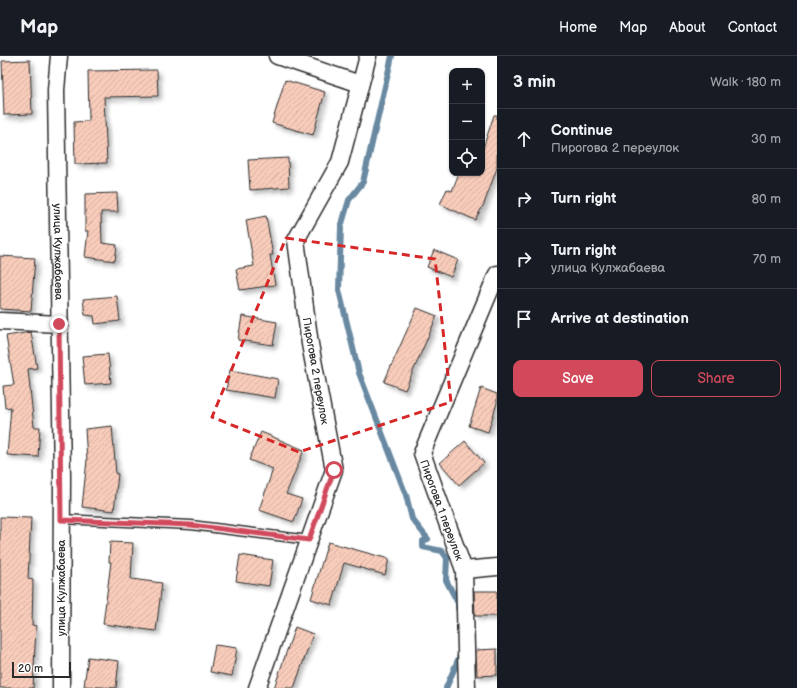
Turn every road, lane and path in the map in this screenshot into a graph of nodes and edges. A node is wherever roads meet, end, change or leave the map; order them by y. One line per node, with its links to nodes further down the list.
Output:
1 (59, 56): 7 (street, улица Кулжабаева)
2 (277, 56): 4 (street)
3 (368, 56): 4 (street, Пирогова 2 переулок)
4 (360, 84): 9 (street, Пирогова 2 переулок)
5 (497, 274): 11 (street, Пирогова 1 переулок)
6 (0, 321): 7 (street)
7 (59, 324): 8 (street, улица Кулжабаева)
8 (61, 520): 9 (lane); 12 (street, улица Кулжабаева)
9 (309, 540): 13 (street, Пирогова 2 переулок)
10 (497, 567): 11 (street)
11 (464, 570): 14 (street, Пирогова 1 переулок)
12 (61, 688)
13 (257, 688)
14 (467, 688)

